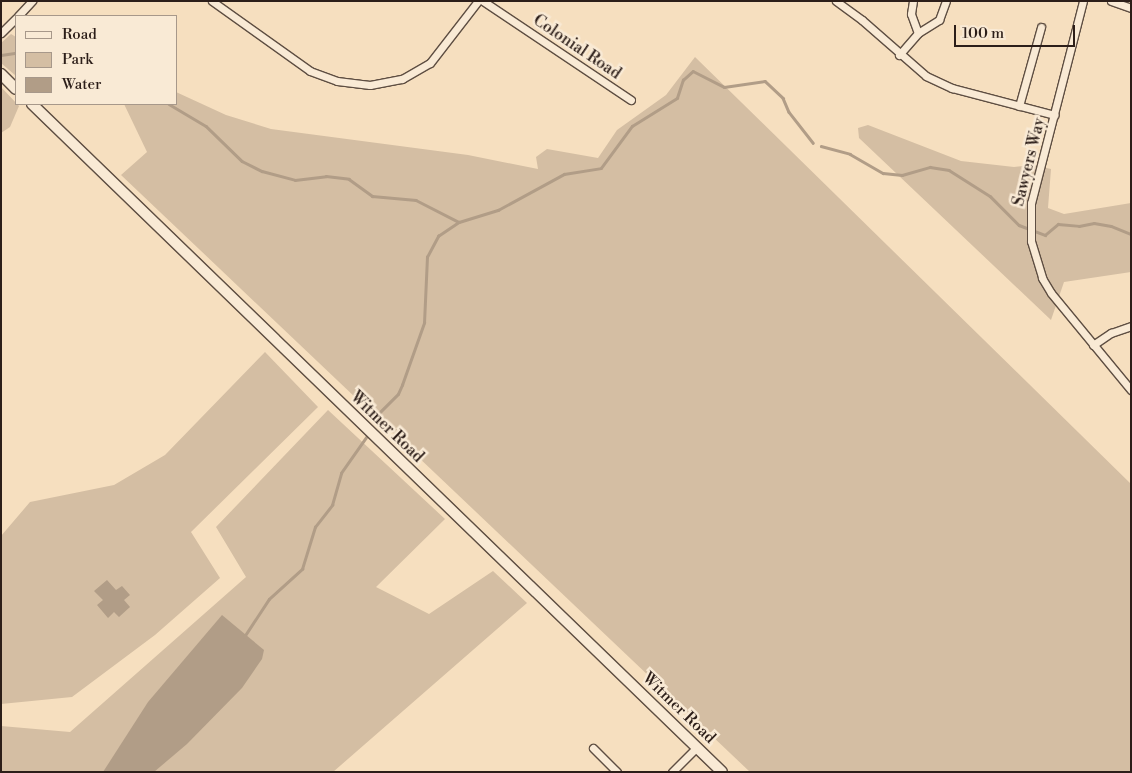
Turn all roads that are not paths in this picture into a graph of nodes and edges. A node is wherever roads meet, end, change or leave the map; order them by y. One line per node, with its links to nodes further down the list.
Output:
1 (32, 1): 11 (street)
2 (212, 1): 3 (street)
3 (478, 1)
4 (483, 1): 19 (street, Colonial Road)
5 (836, 1): 16 (street)
6 (913, 1): 15 (street)
7 (946, 1): 15 (street)
8 (1083, 1): 22 (street, Sawyers Way)
9 (1111, 1): 10 (street)
10 (1131, 8)
11 (19, 15)
12 (15, 19): 14 (street)
13 (1042, 27): 21 (street)
14 (1, 33)
15 (918, 33): 16 (street)
16 (899, 55): 21 (street)
17 (1, 74): 18 (street)
18 (15, 88)
19 (631, 100)
20 (33, 105): 26 (street, Witmer Road)
21 (1019, 106): 22 (street)
22 (1055, 115): 24 (street, Sawyers Way)
23 (1131, 326): 24 (street)
24 (1093, 345): 25 (street, Sawyers Way)
25 (1131, 390)
26 (697, 747): 29 (street); 30 (street, Witmer Road)
27 (594, 748): 28 (street)
28 (616, 772)
29 (672, 772)
30 (722, 772)

